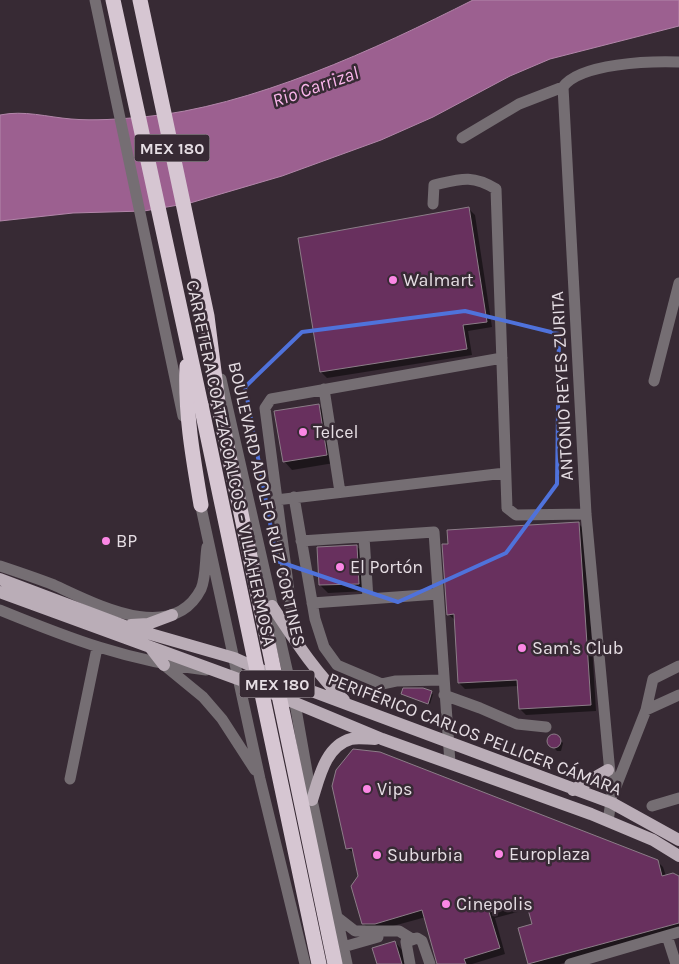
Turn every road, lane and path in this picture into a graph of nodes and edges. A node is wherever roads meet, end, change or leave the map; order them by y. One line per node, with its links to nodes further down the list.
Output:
1 (95, 0): 18 (street)
2 (113, 0): 10 (highway, CARRETERA COATZACOALCOS - VILLAHERMOSA / MEX 180)
3 (140, 0): 9 (highway, CARRETERA COATZACOALCOS - VILLAHERMOSA / MEX 180)
4 (679, 62): 5 (street)
5 (563, 87): 6 (street); 19 (street, ANTONIO REYES ZURITA)
6 (462, 138)
7 (434, 204): 11 (street)
8 (679, 283): 12 (street)
9 (207, 316): 29 (street, BOULEVARD ADOLFO RUIZ CORTINES); 72 (highway, CARRETERA COATZACOALCOS - VILLAHERMOSA / MEX 180, bridge)
10 (187, 348): 18 (highway); 71 (highway, CARRETERA COATZACOALCOS - VILLAHERMOSA / MEX 180, bridge)
11 (502, 358): 13 (street); 14 (street)
12 (654, 381)
13 (324, 389): 15 (street); 17 (street)
14 (505, 473): 15 (street); 19 (street)
15 (340, 492): 16 (street)
16 (294, 497): 17 (street); 22 (street)
17 (276, 500): 33 (street)
18 (201, 504): 21 (street)
19 (586, 514): 52 (street, ANTONIO REYES ZURITA)
20 (364, 537): 22 (street); 26 (street); 27 (street)
21 (208, 538): 31 (street); 36 (street)
22 (301, 541): 28 (street)
23 (0, 566): 31 (street)
24 (0, 579): 32 (main road, PERIFÉRICO CARLOS PELLICER CÁMARA)
25 (0, 592): 34 (main road, PERIFÉRICO CARLOS PELLICER CÁMARA)
26 (438, 594): 27 (street); 41 (street)
27 (368, 599): 28 (street)
28 (312, 603): 41 (street)
29 (272, 606): 33 (main road); 42 (street, BOULEVARD ADOLFO RUIZ CORTINES)
30 (0, 610): 35 (street)
31 (172, 615): 32 (main road)
32 (124, 625): 36 (main road, PERIFÉRICO CARLOS PELLICER CÁMARA)
33 (291, 634): 46 (main road)
34 (150, 647): 37 (main road); 39 (main road, PERIFÉRICO CARLOS PELLICER CÁMARA)
35 (97, 648): 37 (street); 54 (street)
36 (234, 658): 40 (street); 42 (main road, PERIFÉRICO CARLOS PELLICER CÁMARA)
37 (164, 665): 39 (street); 53 (street)
38 (679, 666): 47 (street)
39 (213, 671): 40 (main road, PERIFÉRICO CARLOS PELLICER CÁMARA)
40 (238, 679): 45 (main road, PERIFÉRICO CARLOS PELLICER CÁMARA); 53 (street)
41 (443, 680): 44 (street)
42 (290, 683): 45 (street, BOULEVARD ADOLFO RUIZ CORTINES); 46 (main road, PERIFÉRICO CARLOS PELLICER CÁMARA)
43 (679, 694): 47 (street)
44 (444, 696): 48 (street); 50 (street)
45 (295, 703): 49 (main road, PERIFÉRICO CARLOS PELLICER CÁMARA); 58 (street, BOULEVARD ADOLFO RUIZ CORTINES)
46 (350, 705): 50 (main road, PERIFÉRICO CARLOS PELLICER CÁMARA)
47 (646, 710): 57 (street)
48 (546, 726)
49 (382, 738): 51 (main road, PERIFÉRICO CARLOS PELLICER CÁMARA); 58 (main road)
50 (447, 742): 51 (street); 55 (main road, PERIFÉRICO CARLOS PELLICER CÁMARA)
51 (450, 763): 60 (main road, PERIFÉRICO CARLOS PELLICER CÁMARA)
52 (608, 770): 55 (main road); 57 (street, ANTONIO REYES ZURITA)
53 (260, 778): 70 (street)
54 (70, 779)
55 (573, 790): 57 (main road, PERIFÉRICO CARLOS PELLICER CÁMARA)
56 (679, 798): 59 (street)
57 (612, 799): 60 (street); 61 (main road, PERIFÉRICO CARLOS PELLICER CÁMARA)
58 (312, 800): 63 (street, BOULEVARD ADOLFO RUIZ CORTINES)
59 (652, 806)
60 (608, 821): 62 (main road, PERIFÉRICO CARLOS PELLICER CÁMARA)
61 (679, 840)
62 (679, 856)
63 (337, 917): 64 (street); 68 (street, BOULEVARD ADOLFO RUIZ CORTINES)
64 (399, 931): 67 (street); 68 (street)
65 (679, 932): 66 (street)
66 (667, 936): 69 (street); 76 (street)
67 (412, 939): 74 (street); 75 (street)
68 (343, 946): 73 (street, BOULEVARD ADOLFO RUIZ CORTINES)
69 (577, 963)
70 (305, 964)
71 (318, 964)
72 (335, 964)
73 (347, 964)
74 (410, 964)
75 (430, 964)
76 (676, 964)

